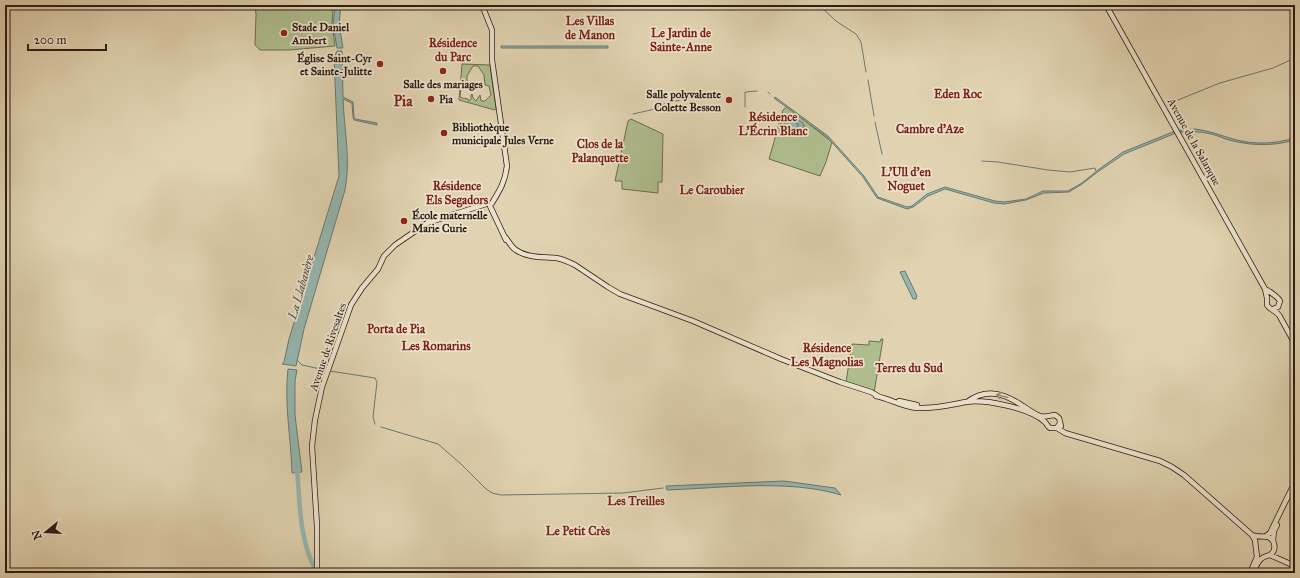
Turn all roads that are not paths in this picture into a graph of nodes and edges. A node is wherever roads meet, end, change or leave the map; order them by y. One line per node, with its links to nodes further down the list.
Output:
1 (482, 5): 3 (main road)
2 (1106, 5): 4 (main road, Avenue de la Salanque)
3 (490, 204): 13 (main road); 28 (main road, Avenue de Rivesaltes)
4 (1265, 289): 5 (main road); 6 (main road)
5 (1273, 295): 6 (main road); 7 (main road)
6 (1267, 298): 8 (main road)
7 (1278, 307): 8 (main road); 9 (main road)
8 (1274, 309): 10 (main road)
9 (1295, 340)
10 (1295, 344)
11 (986, 394): 12 (main road); 13 (main road); 14 (main road, one-way to 11)
12 (986, 402): 13 (main road); 15 (main road)
13 (965, 403)
14 (1048, 416): 15 (main road); 16 (main road)
15 (1046, 422): 16 (main road)
16 (1058, 426): 19 (main road)
17 (1295, 482): 20 (main road)
18 (1295, 489): 21 (main road)
19 (1252, 535): 20 (main road); 22 (main road)
20 (1263, 537): 21 (main road); 22 (main road)
21 (1273, 540): 23 (main road)
22 (1256, 543): 24 (main road)
23 (1274, 549): 25 (main road); 26 (main road)
24 (1257, 551): 25 (main road); 29 (main road)
25 (1268, 555): 26 (main road); 30 (main road)
26 (1283, 560): 27 (main road)
27 (1295, 566)
28 (317, 573)
29 (1250, 573)
30 (1253, 573)

